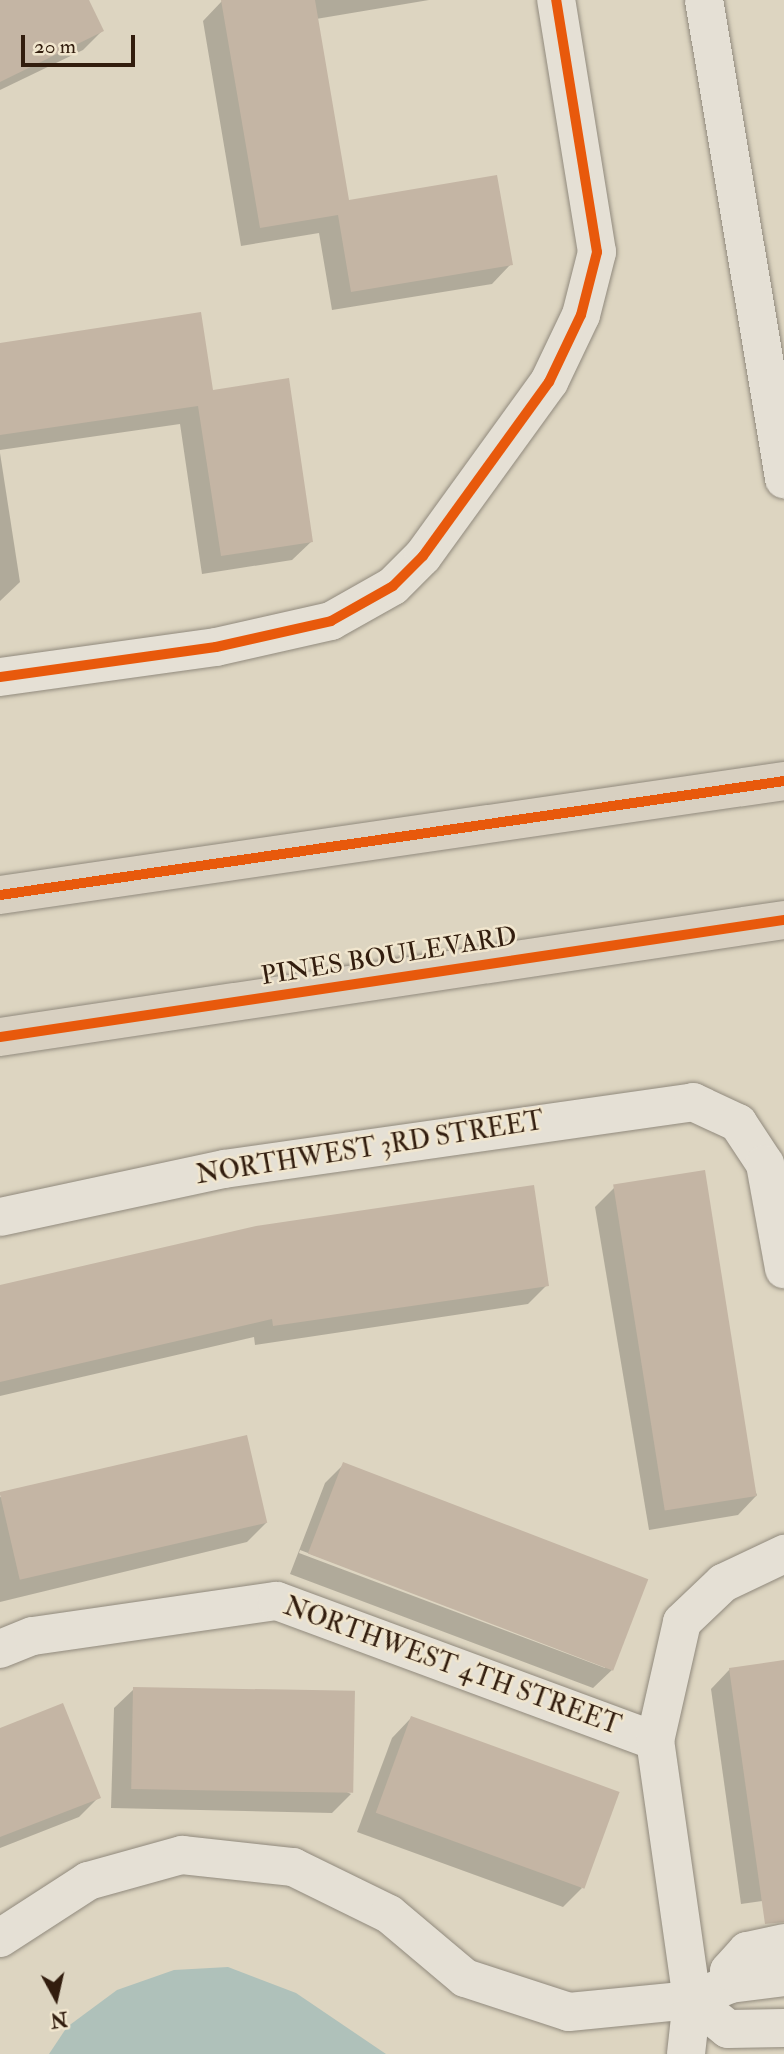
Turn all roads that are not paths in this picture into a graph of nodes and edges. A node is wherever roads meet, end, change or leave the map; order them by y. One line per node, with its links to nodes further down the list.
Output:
1 (555, 0): 4 (street)
2 (704, 0): 3 (street)
3 (784, 479)
4 (0, 677)
5 (784, 781): 6 (highway)
6 (0, 895)
7 (784, 920): 8 (highway, PINES BOULEVARD)
8 (0, 1037)
9 (0, 1217): 10 (street, NORTHWEST 3RD STREET)
10 (784, 1269)
11 (784, 1554): 13 (street)
12 (0, 1649): 13 (street, NORTHWEST 4TH STREET)
13 (655, 1741): 18 (street)
14 (0, 1938): 18 (street)
15 (784, 1943): 17 (street)
16 (784, 1977): 17 (street)
17 (730, 1984): 18 (street)
18 (692, 2000): 19 (street); 20 (street)
19 (784, 2028)
20 (686, 2054)

